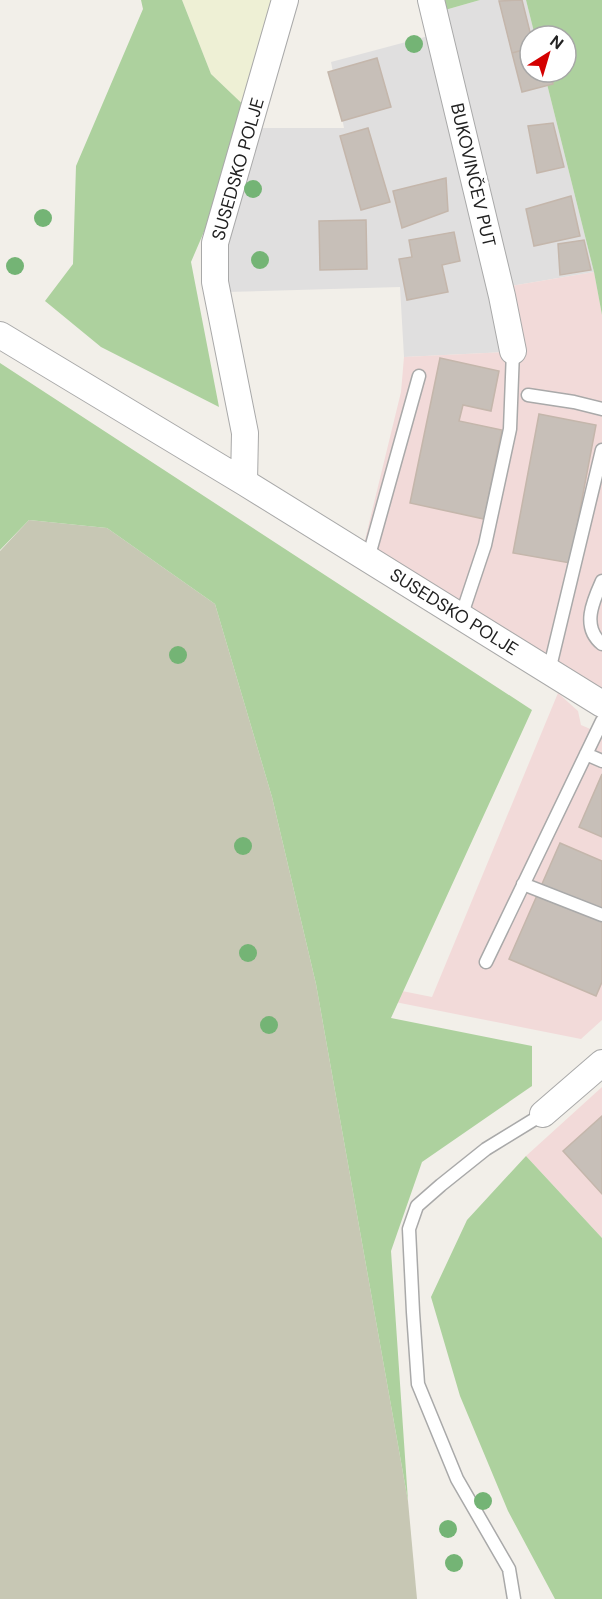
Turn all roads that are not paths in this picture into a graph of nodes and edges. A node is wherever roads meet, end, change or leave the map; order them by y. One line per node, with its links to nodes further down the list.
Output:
1 (285, 0): 9 (street, SUSEDSKO POLJE)
2 (431, 0): 4 (street, BUKOVINČEV PUT)
3 (0, 334): 9 (street, SUSEDSKO POLJE)
4 (513, 351): 12 (lane)
5 (419, 376): 10 (lane)
6 (528, 395): 7 (lane)
7 (602, 409)
8 (602, 450): 14 (lane)
9 (244, 482): 10 (street, SUSEDSKO POLJE)
10 (368, 559): 12 (street, SUSEDSKO POLJE)
11 (602, 581): 13 (lane)
12 (461, 617): 14 (street, SUSEDSKO POLJE)
13 (602, 644)
14 (549, 671): 15 (street, SUSEDSKO POLJE)
15 (602, 704)
16 (602, 721): 17 (lane)
17 (586, 754): 18 (lane); 19 (lane)
18 (602, 761)
19 (523, 884): 20 (lane); 21 (lane)
20 (602, 915)
21 (486, 962)
22 (602, 1063): 23 (street)
23 (543, 1114): 24 (lane)
24 (514, 1599)

